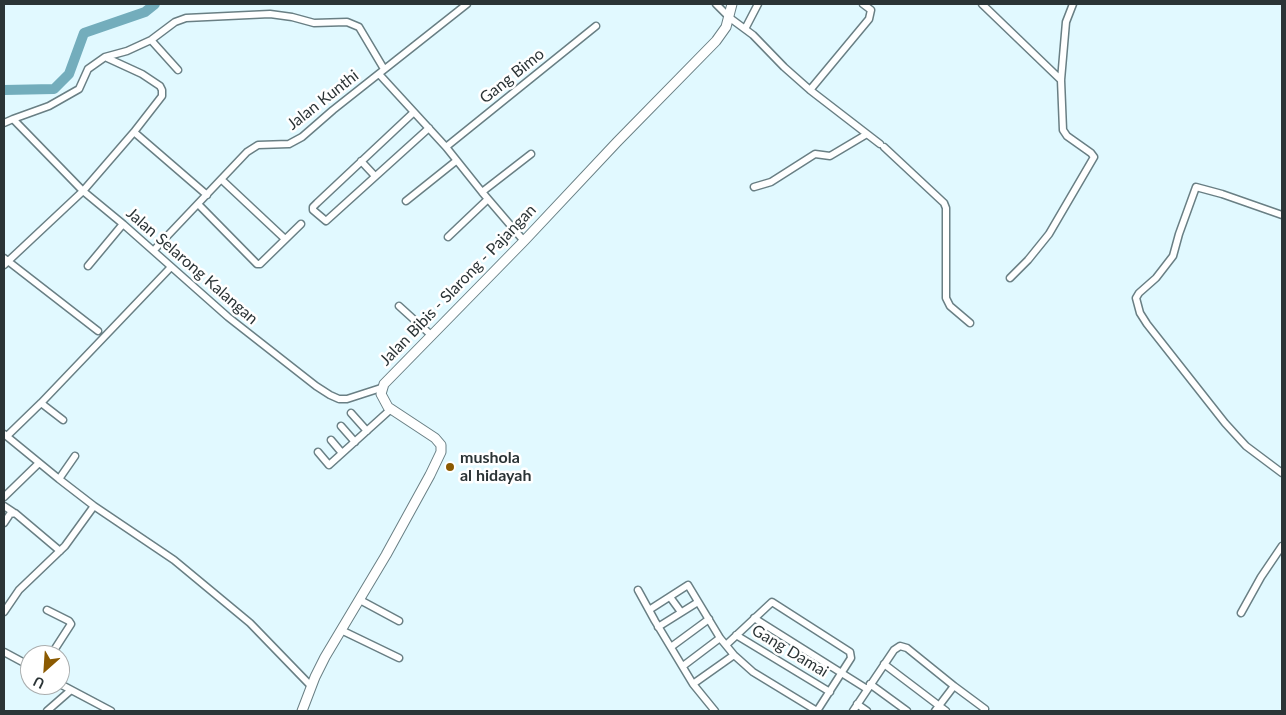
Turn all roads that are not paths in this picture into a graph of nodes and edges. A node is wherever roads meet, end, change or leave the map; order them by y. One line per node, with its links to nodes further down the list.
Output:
1 (467, 4): 14 (street, Jalan Kunthi)
2 (716, 4): 8 (street)
3 (732, 4): 8 (main road, Jalan Bibis - Slarong - Pajangan)
4 (758, 4): 10 (street)
5 (863, 4): 16 (street)
6 (982, 4): 15 (street)
7 (1073, 4): 15 (street)
8 (730, 18): 10 (street); 41 (main road, Jalan Bibis - Slarong - Pajangan)
9 (596, 26): 23 (street, Gang Bimo)
10 (746, 28): 16 (street)
11 (151, 40): 12 (street); 13 (street); 14 (street)
12 (105, 57): 18 (street); 21 (street)
13 (178, 70)
14 (381, 72): 17 (street); 28 (street, Jalan Kunthi)
15 (1061, 80): 46 (street)
16 (810, 90): 22 (street)
17 (414, 112): 20 (street); 25 (street)
18 (13, 119): 19 (street); 30 (street, Jalan Selarong Kalangan)
19 (4, 123)
20 (429, 128): 23 (street); 27 (street)
21 (134, 132): 30 (street); 32 (street)
22 (867, 134): 29 (street); 48 (street)
23 (446, 147): 26 (street)
24 (531, 154): 31 (street)
25 (361, 161): 27 (street); 27 (street)
26 (456, 161): 31 (street); 34 (street)
27 (376, 176)
28 (222, 180): 32 (street, Jalan Kunthi); 40 (street)
29 (754, 188)
30 (82, 191): 37 (street, Jalan Selarong Kalangan); 43 (street)
31 (482, 192): 33 (street)
32 (207, 195): 35 (street, Jalan Kunthi)
33 (488, 199): 39 (street); 41 (street)
34 (406, 201)
35 (198, 204): 40 (street); 42 (street, Jalan Kunthi)
36 (1282, 215): 65 (street)
37 (123, 224): 42 (street, Jalan Selarong Kalangan); 44 (street)
38 (301, 224): 40 (street)
39 (448, 237)
40 (285, 239)
41 (524, 241): 50 (main road, Jalan Bibis - Slarong - Pajangan)
42 (154, 250): 45 (street, Jalan Selarong Kalangan)
43 (5, 261): 49 (street)
44 (88, 266)
45 (171, 267): 51 (street, Jalan Selarong Kalangan); 52 (street)
46 (1010, 278)
47 (399, 306): 50 (street)
48 (970, 323)
49 (98, 331)
50 (431, 335): 51 (main road, Jalan Bibis - Slarong - Pajangan)
51 (381, 388): 53 (main road, Jalan Bibis - Slarong - Pajangan)
52 (41, 403): 55 (street); 58 (street)
53 (391, 409): 57 (street); 76 (main road)
54 (351, 413): 57 (street)
55 (63, 420)
56 (341, 426): 60 (street)
57 (367, 431): 60 (street)
58 (5, 435): 64 (street)
59 (331, 440): 62 (street)
60 (355, 442): 62 (street)
61 (318, 452): 62 (street)
62 (342, 453)
63 (75, 456): 66 (street)
64 (39, 463): 66 (street); 67 (street)
65 (1282, 473)
66 (59, 479): 69 (street)
67 (4, 497)
68 (4, 506): 70 (street)
69 (94, 506): 73 (street); 101 (street)
70 (14, 512): 71 (street); 73 (street)
71 (4, 523)
72 (1282, 546): 82 (street)
73 (60, 551): 80 (street)
74 (638, 590): 79 (street)
75 (670, 596): 77 (street); 79 (street); 81 (street)
76 (360, 600): 85 (street); 87 (main road)
77 (698, 602): 81 (street); 84 (street)
78 (47, 610): 90 (street)
79 (649, 610): 86 (street)
80 (4, 612)
81 (681, 612): 86 (street)
82 (1241, 613)
83 (754, 618): 88 (street); 99 (street); 99 (street)
84 (708, 619): 89 (street); 92 (street)
85 (399, 621)
86 (658, 627): 92 (street)
87 (341, 630): 95 (street); 101 (main road)
88 (736, 635): 91 (street); 105 (street, Gang Damai)
89 (720, 638): 91 (street); 98 (street)
90 (57, 645)
91 (726, 645): 94 (street)
92 (671, 647): 98 (street)
93 (4, 652): 96 (street)
94 (734, 655): 100 (street); 113 (street)
95 (400, 658)
96 (20, 661)
97 (884, 664): 102 (street); 103 (street); 107 (street)
98 (683, 666): 100 (street)
99 (842, 673): 103 (street); 105 (street)
100 (693, 684): 112 (street)
101 (311, 686): 111 (main road)
102 (954, 686): 107 (street); 108 (street)
103 (869, 687): 106 (street); 116 (street)
104 (71, 690): 109 (street); 110 (street)
105 (830, 692): 113 (street)
106 (857, 704): 114 (street); 115 (street)
107 (937, 709): 117 (street)
108 (985, 709)
109 (47, 711)
110 (111, 711)
111 (302, 711)
112 (714, 711)
113 (817, 711)
114 (853, 711)
115 (867, 711)
116 (907, 711)
117 (946, 711)

